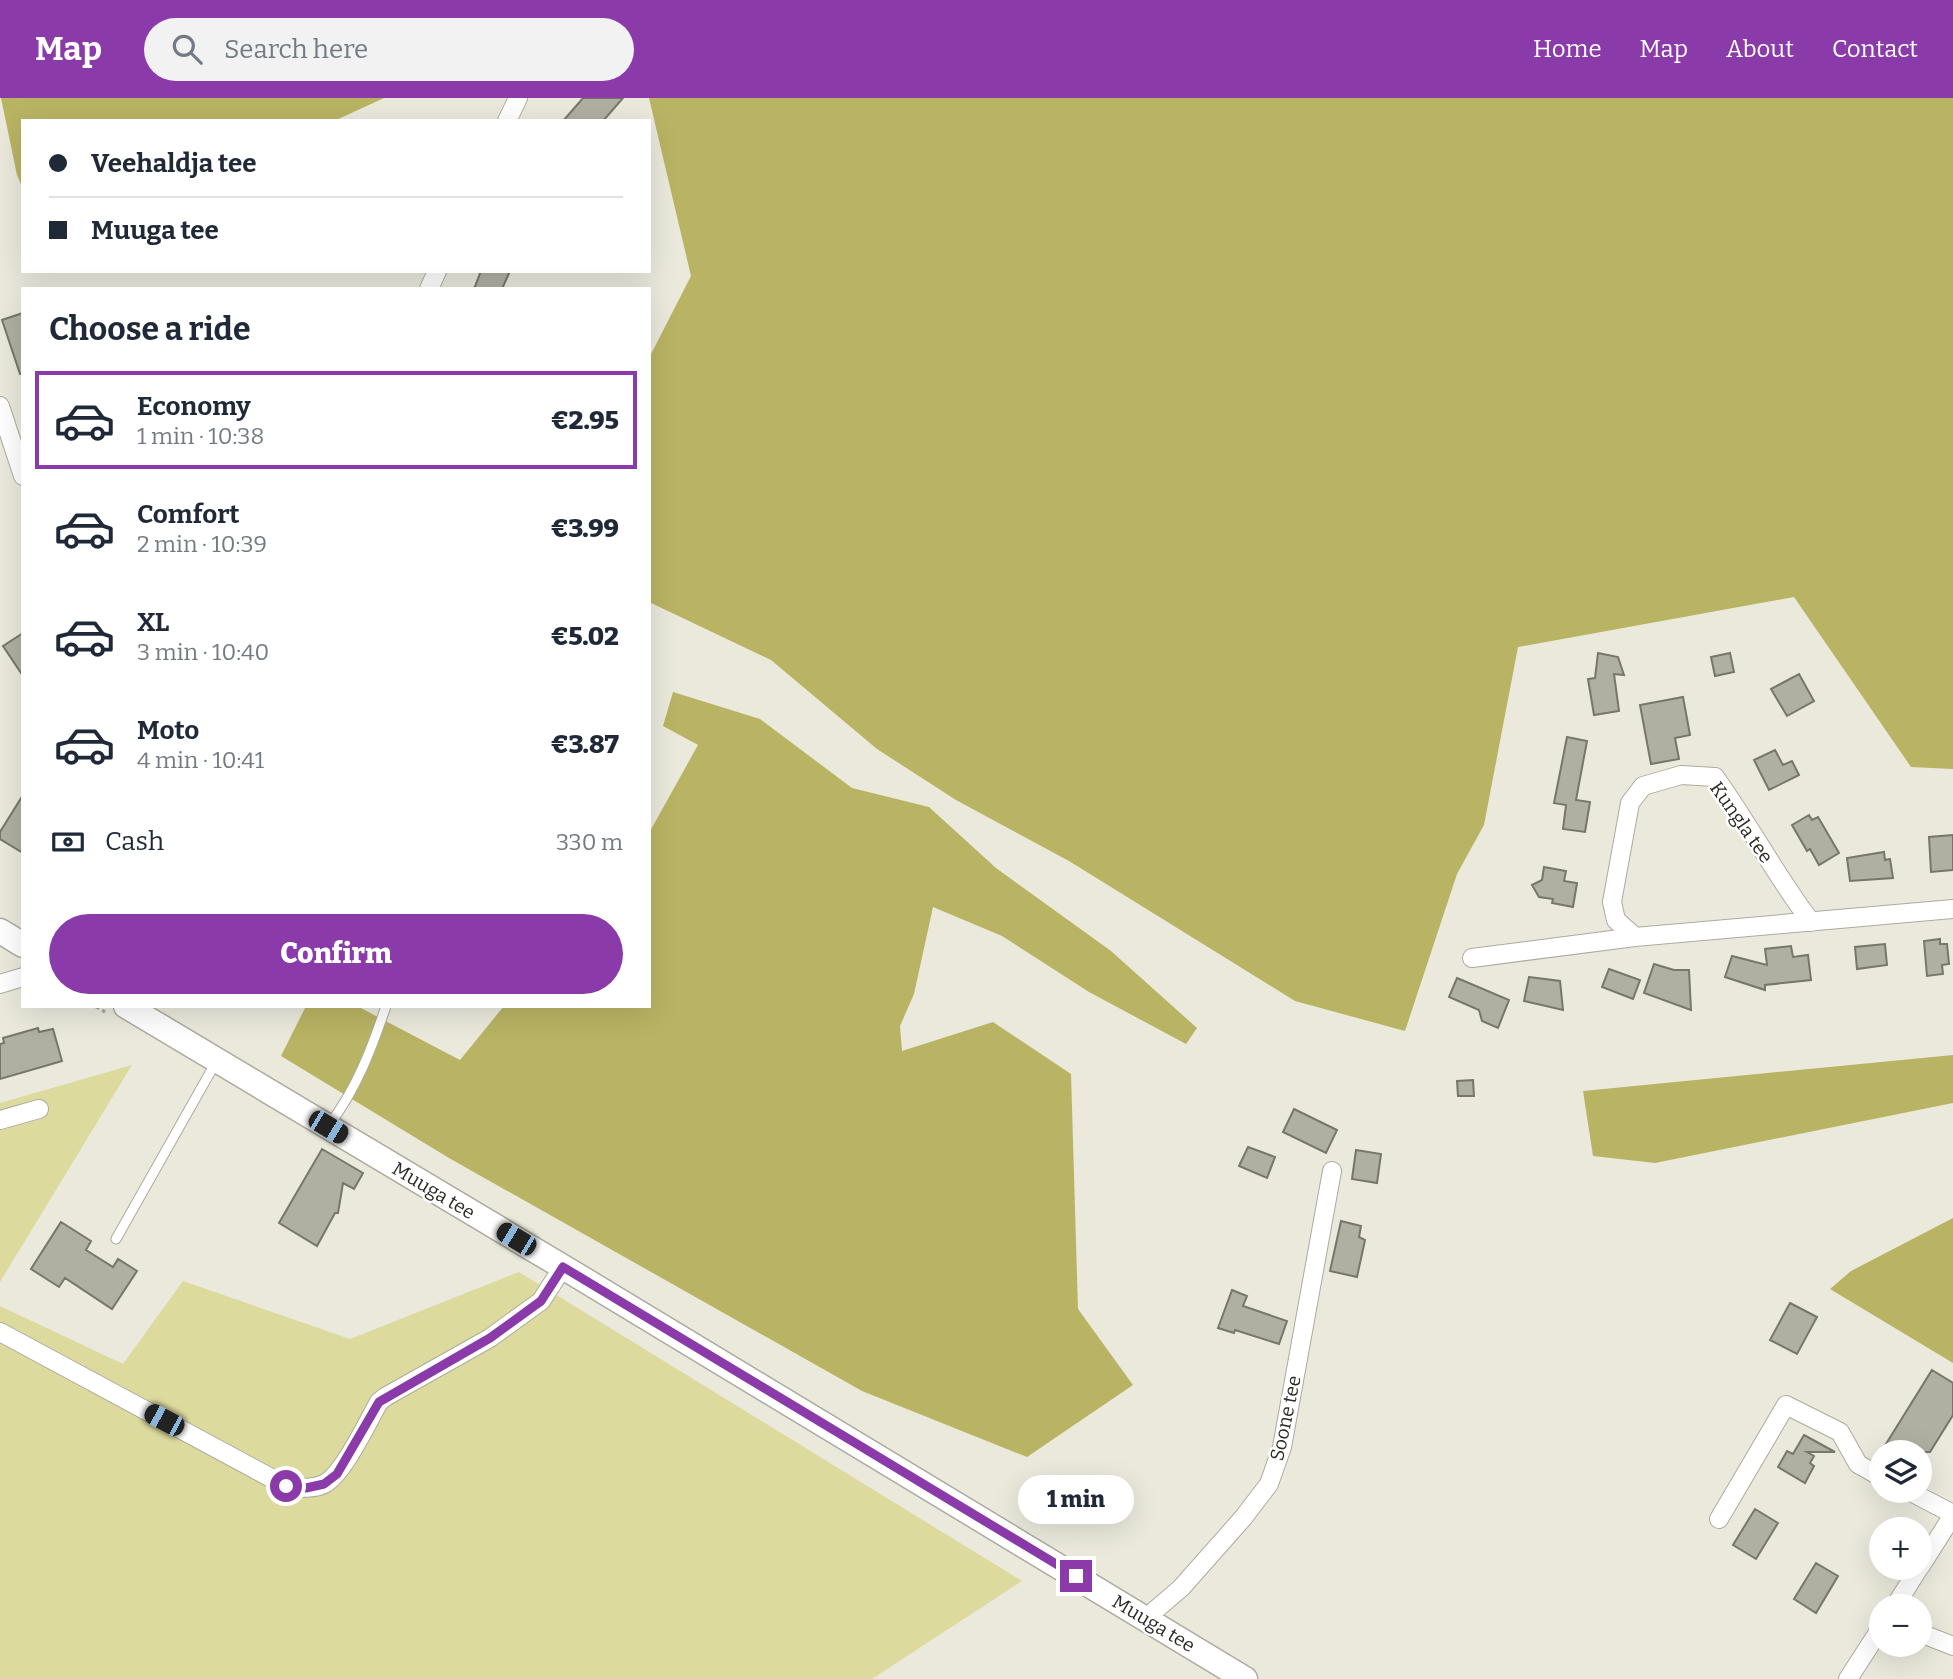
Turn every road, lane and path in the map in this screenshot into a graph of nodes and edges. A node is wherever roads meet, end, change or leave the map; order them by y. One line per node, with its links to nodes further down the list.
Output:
1 (519, 98): 2 (street)
2 (508, 119)
3 (0, 406): 4 (street)
4 (21, 470)
5 (1953, 909): 6 (street)
6 (1811, 922): 8 (street); 8 (street, Kungla tee)
7 (0, 931): 9 (street)
8 (1635, 937): 10 (street)
9 (21, 944)
10 (1472, 958)
11 (21, 978): 12 (street)
12 (0, 984)
13 (129, 1008): 15 (street, Muuga tee)
14 (385, 1008): 18 (lane)
15 (217, 1061): 18 (street, Muuga tee); 20 (lane)
16 (39, 1110): 17 (street)
17 (0, 1120)
18 (328, 1127): 21 (street, Muuga tee)
19 (1332, 1171): 28 (street, Soone tee)
20 (116, 1239)
21 (563, 1267): 22 (street); 28 (street, Muuga tee)
22 (0, 1332)
23 (1869, 1470): 26 (street)
24 (1932, 1503): 25 (street)
25 (1953, 1514): 27 (street)
26 (1719, 1519)
27 (1932, 1548)
28 (1146, 1618): 32 (street, Muuga tee)
29 (1932, 1638): 30 (street)
30 (1953, 1646)
31 (1869, 1647): 33 (street)
32 (1245, 1679)
33 (1848, 1679)

